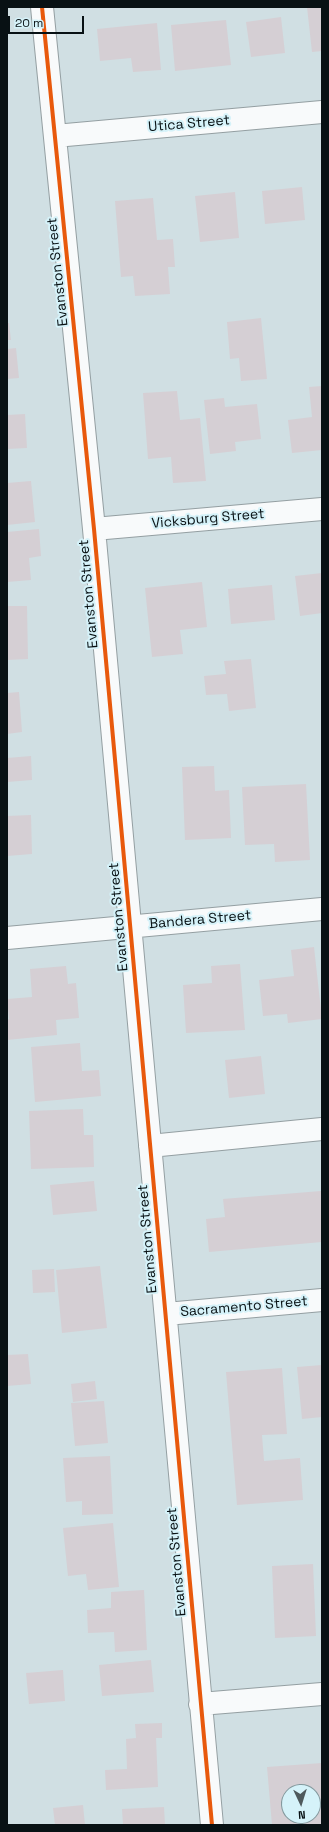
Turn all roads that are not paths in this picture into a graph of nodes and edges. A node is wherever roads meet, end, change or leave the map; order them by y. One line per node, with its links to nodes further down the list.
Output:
1 (42, 7): 3 (street, Evanston Street)
2 (322, 112): 3 (street, Utica Street)
3 (55, 136): 5 (street, Evanston Street)
4 (322, 509): 5 (street, Vicksburg Street)
5 (94, 529): 7 (street, Evanston Street)
6 (322, 908): 7 (street, Bandera Street)
7 (131, 926): 8 (street, Bandera Street); 10 (street, Evanston Street)
8 (7, 938)
9 (322, 1129): 10 (street)
10 (150, 1146): 12 (street, Evanston Street)
11 (322, 1300): 12 (street, Sacramento Street)
12 (166, 1314): 14 (street, Evanston Street)
13 (322, 1694): 14 (street)
14 (200, 1704): 15 (street, Evanston Street)
15 (212, 1825)

